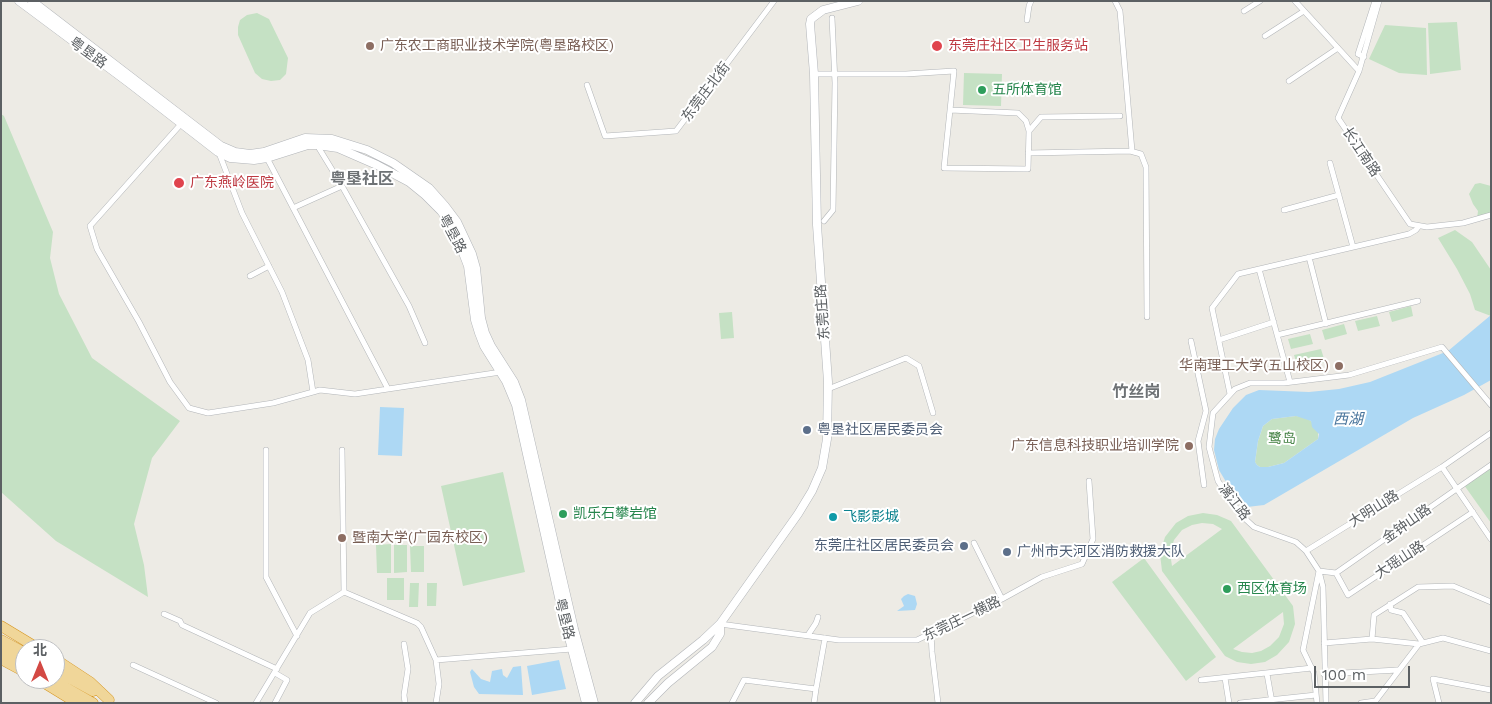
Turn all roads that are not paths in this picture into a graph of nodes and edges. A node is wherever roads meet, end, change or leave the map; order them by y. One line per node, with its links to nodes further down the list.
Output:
1 (19, 1): 25 (main road, 粤垦路)
2 (32, 1): 119 (main road, 粤垦路)
3 (774, 1): 22 (street, 东莞庄北街)
4 (858, 1): 19 (main road, 东莞庄路)
5 (1032, 1): 14 (street)
6 (1115, 1): 28 (street)
7 (1260, 1): 11 (street)
8 (1295, 1): 12 (street)
9 (1375, 1): 17 (street)
10 (1379, 1): 17 (street, 长江南路)
11 (1244, 11)
12 (1304, 11): 15 (street); 16 (street)
13 (832, 18): 20 (street)
14 (1027, 20)
15 (1265, 36)
16 (1338, 48): 18 (street); 21 (street)
17 (1364, 57): 18 (street, 长江南路)
18 (1359, 71): 39 (street, 长江南路)
19 (814, 74): 20 (street); 56 (main road, 东莞庄路)
20 (835, 74): 23 (street); 38 (street)
21 (1289, 81)
22 (587, 86)
23 (950, 110): 26 (street); 30 (street)
24 (1120, 116): 26 (street)
25 (181, 124): 29 (main road, 粤垦路); 57 (street)
26 (1029, 130): 30 (street)
27 (317, 145): 31 (main road, 粤垦路); 33 (street); 53 (main road, 粤垦路)
28 (1132, 151): 30 (street); 46 (street)
29 (218, 152): 31 (main road, 粤垦路); 42 (street)
30 (1028, 153)
31 (267, 158): 35 (street)
32 (1330, 163): 34 (street)
33 (342, 186): 35 (street); 52 (street)
34 (1339, 195): 36 (street); 40 (street)
35 (293, 208): 55 (street)
36 (1284, 210)
37 (1491, 215): 39 (street)
38 (824, 221)
39 (1419, 226): 40 (street)
40 (1353, 247): 41 (street)
41 (1309, 257): 43 (street); 48 (street)
42 (269, 266): 44 (street); 57 (street)
43 (1259, 269): 47 (street); 50 (street)
44 (250, 276)
45 (1418, 301): 48 (street)
46 (1147, 317)
47 (1274, 322): 49 (street); 50 (street)
48 (1326, 324): 49 (street)
49 (1277, 335): 54 (street)
50 (1219, 340): 58 (street)
51 (1191, 341): 69 (street)
52 (425, 343)
53 (501, 372): 55 (street); 96 (main road, 粤垦路)
54 (1290, 382): 58 (street, 漓江路); 60 (street, 漓江路)
55 (388, 389): 57 (street)
56 (828, 389): 62 (street); 83 (main road, 东莞庄路)
57 (313, 392)
58 (1230, 394): 74 (street, 漓江路)
59 (1491, 395): 60 (street)
60 (1485, 398): 61 (street)
61 (1491, 405)
62 (933, 413)
63 (1491, 433): 67 (street, 大明山路)
64 (266, 450): 87 (street)
65 (342, 450): 77 (street)
66 (1491, 465): 70 (street, 金钟山路)
67 (1442, 467): 70 (street); 74 (street, 大明山路)
68 (1089, 481): 78 (street, 东莞庄一横路)
69 (1204, 485)
70 (1457, 489): 71 (street); 76 (street, 金钟山路)
71 (1473, 512): 72 (street); 76 (street, 大瑶山路)
72 (1491, 539)
73 (974, 543): 78 (street)
74 (1306, 551): 75 (street, 漓江路)
75 (1319, 571): 76 (street); 92 (street); 105 (street)
76 (1336, 573)
77 (344, 592): 87 (street); 101 (street)
78 (1002, 600): 85 (street, 东莞庄一横路)
79 (1491, 602): 80 (street)
80 (1390, 604): 89 (street); 93 (street)
81 (164, 614): 107 (street)
82 (818, 617): 86 (street)
83 (720, 624): 86 (street, 东莞庄一横路); 129 (main road, 东莞庄路); 130 (main road, 东莞庄路)
84 (1, 626): 90 (highway)
85 (931, 634): 88 (street, 东莞庄一横路); 133 (street)
86 (808, 635): 88 (street, 东莞庄一横路)
87 (297, 636): 107 (street)
88 (825, 638): 115 (street)
89 (1372, 638): 92 (street); 93 (street)
90 (22, 639)
91 (1, 640): 95 (highway)
92 (1324, 643): 109 (street)
93 (1421, 643): 98 (street); 106 (street)
94 (404, 644): 127 (street)
95 (15, 648)
96 (572, 649): 101 (street); 119 (main road, 粤垦路)
97 (1, 650): 100 (highway)
98 (1491, 651)
99 (1, 658): 103 (highway)
100 (15, 658)
101 (436, 660): 128 (street)
102 (132, 665): 124 (street)
103 (15, 666)
104 (65, 666): 118 (highway)
105 (1312, 668): 108 (street); 117 (street)
106 (1398, 670): 109 (street); 121 (street)
107 (276, 671): 125 (street); 126 (street)
108 (1267, 674): 111 (street); 120 (street)
109 (1324, 674): 137 (street)
110 (65, 676): 118 (highway)
111 (1225, 678): 112 (street); 134 (street)
112 (1201, 680)
113 (65, 687): 123 (highway)
114 (54, 689): 122 (highway)
115 (816, 689): 131 (street); 132 (street)
116 (1491, 690): 139 (street)
117 (1316, 695): 120 (street); 136 (street)
118 (111, 701)
119 (592, 702)
120 (1272, 702): 135 (street)
121 (1374, 702): 138 (street)
122 (77, 703)
123 (93, 703)
124 (216, 703)
125 (256, 703)
126 (275, 703)
127 (405, 703)
128 (436, 703)
129 (635, 703)
130 (648, 703)
131 (732, 703)
132 (814, 703)
133 (938, 703)
134 (1229, 703)
135 (1240, 703)
136 (1317, 703)
137 (1326, 703)
138 (1361, 703)
139 (1439, 703)

